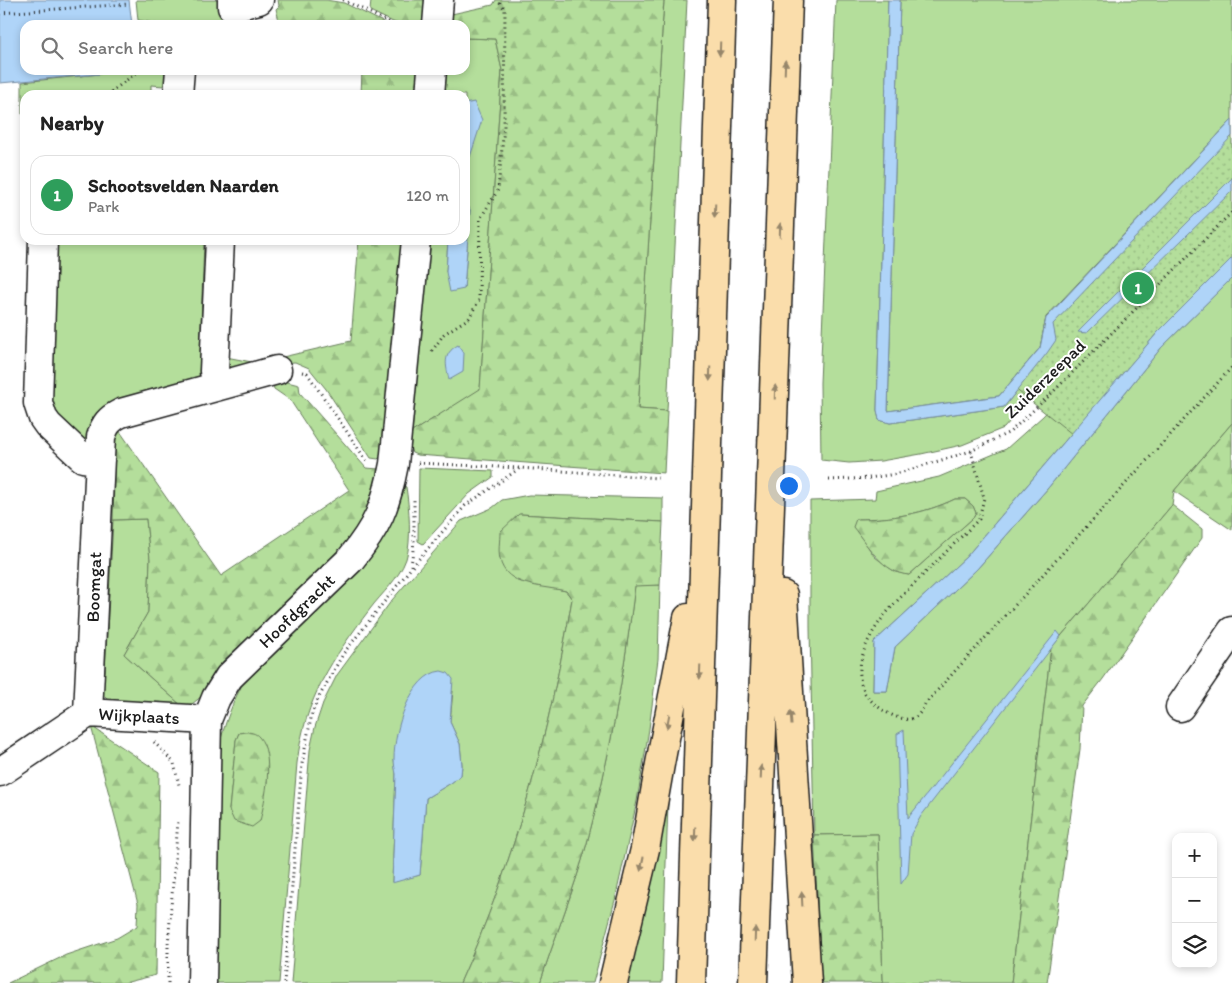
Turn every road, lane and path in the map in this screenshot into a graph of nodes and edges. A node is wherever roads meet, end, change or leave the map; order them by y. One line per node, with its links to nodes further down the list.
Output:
1 (232, 0): 2 (street)
2 (259, 0)
3 (343, 0): 10 (path)
4 (439, 0): 11 (street)
5 (498, 0): 22 (path)
6 (722, 0): 34 (highway, one-way to 34)
7 (788, 0): 26 (highway, one-way to 7)
8 (129, 4): 9 (path)
9 (0, 13)
10 (385, 20)
11 (437, 20)
12 (133, 75): 15 (path)
13 (180, 75): 16 (street)
14 (432, 75): 17 (street)
15 (114, 90)
16 (178, 90)
17 (430, 90)
18 (1232, 212): 27 (path, Zuiderzeepad)
19 (43, 245): 28 (street)
20 (220, 245): 25 (street)
21 (416, 245): 29 (street, Hoofdgracht)
22 (431, 358)
23 (1232, 367): 27 (path)
24 (277, 370): 25 (street, Boomgat); 29 (path)
25 (217, 386): 28 (street, Boomgat)
26 (774, 441): 49 (highway, one-way to 26); 50 (highway, one-way to 26)
27 (971, 451): 32 (path, Zuiderzeepad)
28 (100, 460): 38 (street, Boomgat)
29 (394, 464): 30 (path); 39 (street, Hoofdgracht)
30 (520, 468): 31 (path); 35 (path)
31 (658, 478)
32 (829, 480)
33 (413, 488): 35 (path)
34 (704, 536): 47 (highway, one-way to 47); 48 (highway, one-way to 48)
35 (411, 568): 46 (path)
36 (1232, 631): 37 (street)
37 (1180, 707)
38 (88, 713): 39 (street, Wijkplaats); 41 (street, Wijkplaats)
39 (207, 720): 45 (street, Hoofdgracht)
40 (148, 738): 42 (path)
41 (0, 772)
42 (180, 791)
43 (178, 820): 44 (path)
44 (168, 983)
45 (202, 983)
46 (284, 983)
47 (613, 983)
48 (691, 983)
49 (753, 983)
50 (807, 983)

